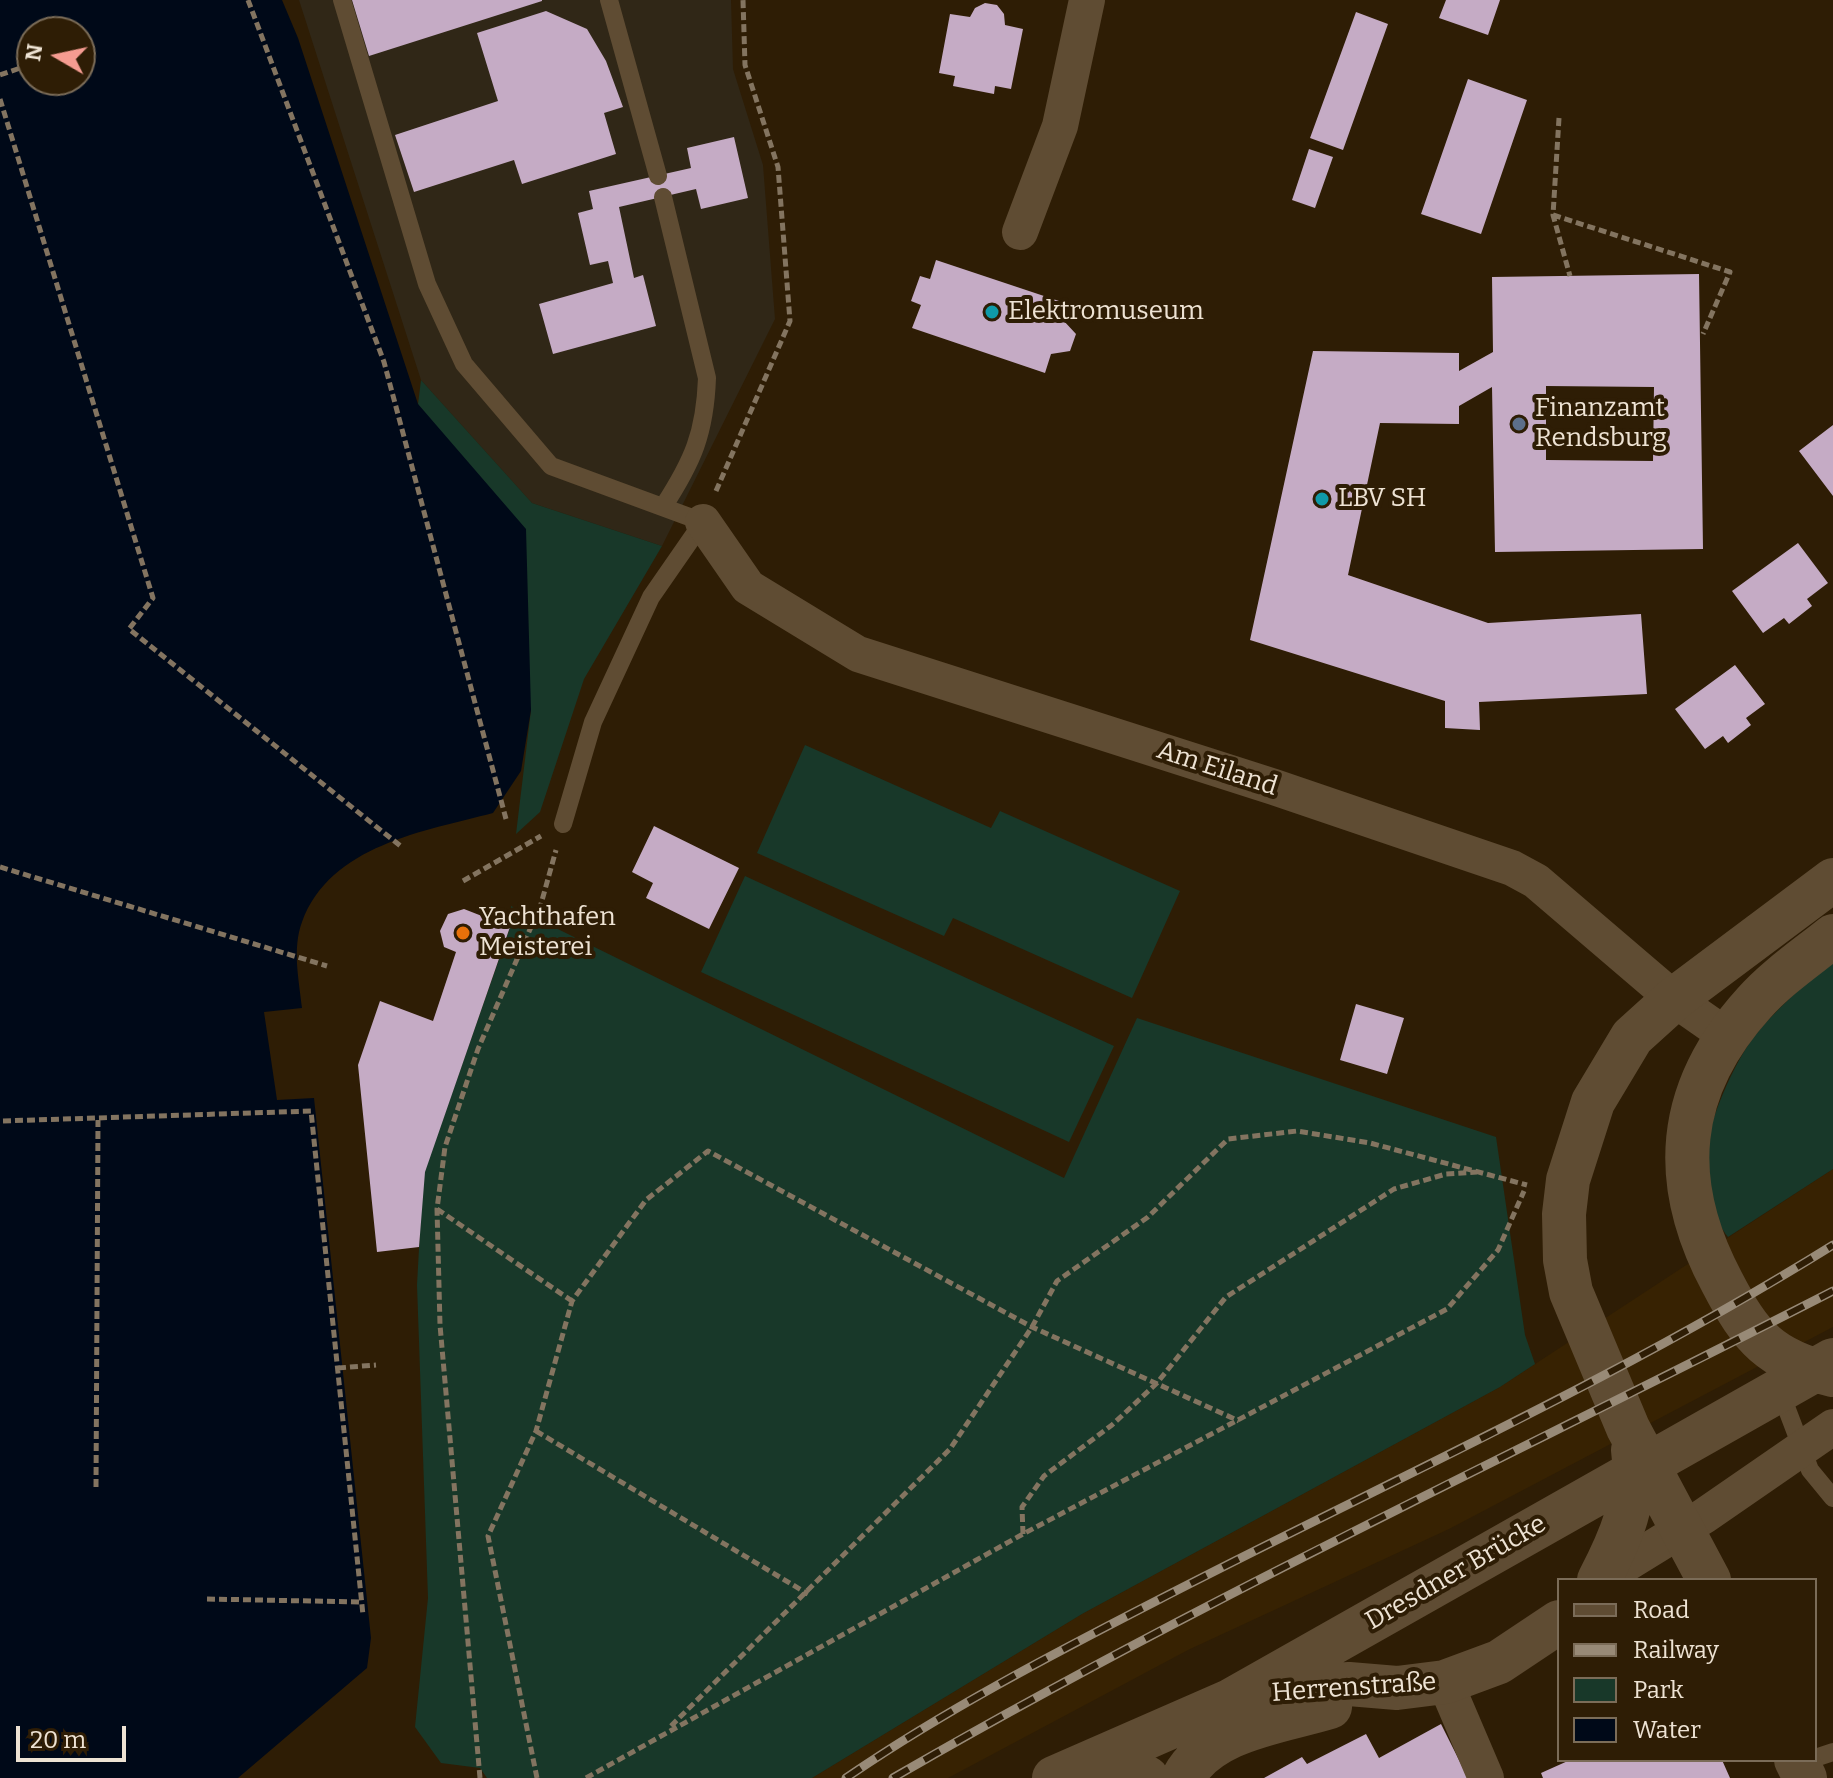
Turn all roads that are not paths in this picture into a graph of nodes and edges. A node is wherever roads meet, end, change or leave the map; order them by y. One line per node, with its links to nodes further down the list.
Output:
1 (342, 0): 7 (lane)
2 (609, 0): 4 (lane)
3 (1087, 0): 6 (street)
4 (658, 176)
5 (663, 197): 7 (lane)
6 (1020, 232)
7 (663, 507): 8 (lane)
8 (703, 522): 9 (lane); 12 (street, Am Eiland)
9 (563, 824)
10 (1833, 880): 12 (main road)
11 (1833, 936): 13 (main road)
12 (1674, 999): 13 (street, Am Eiland); 18 (main road)
13 (1727, 1036): 14 (main road)
14 (1764, 1346): 16 (main road); 19 (lane)
15 (1833, 1360): 28 (main road, Dresdner Brücke)
16 (1833, 1375)
17 (1833, 1427): 19 (street)
18 (1628, 1428): 21 (main road); 22 (main road)
19 (1800, 1449): 20 (lane); 21 (street)
20 (1833, 1498)
21 (1684, 1528): 23 (street); 24 (main road)
22 (1601, 1578)
23 (1603, 1578)
24 (1708, 1578)
25 (1557, 1623): 26 (main road, Herrenstraße)
26 (1445, 1682): 27 (main road, Herrenstraße); 32 (street)
27 (1397, 1688): 28 (main road, Herrenstraße); 31 (main road)
28 (1230, 1701): 29 (main road, Dresdner Brücke)
29 (1062, 1774): 30 (main road)
30 (1147, 1778)
31 (1183, 1778)
32 (1486, 1778)

